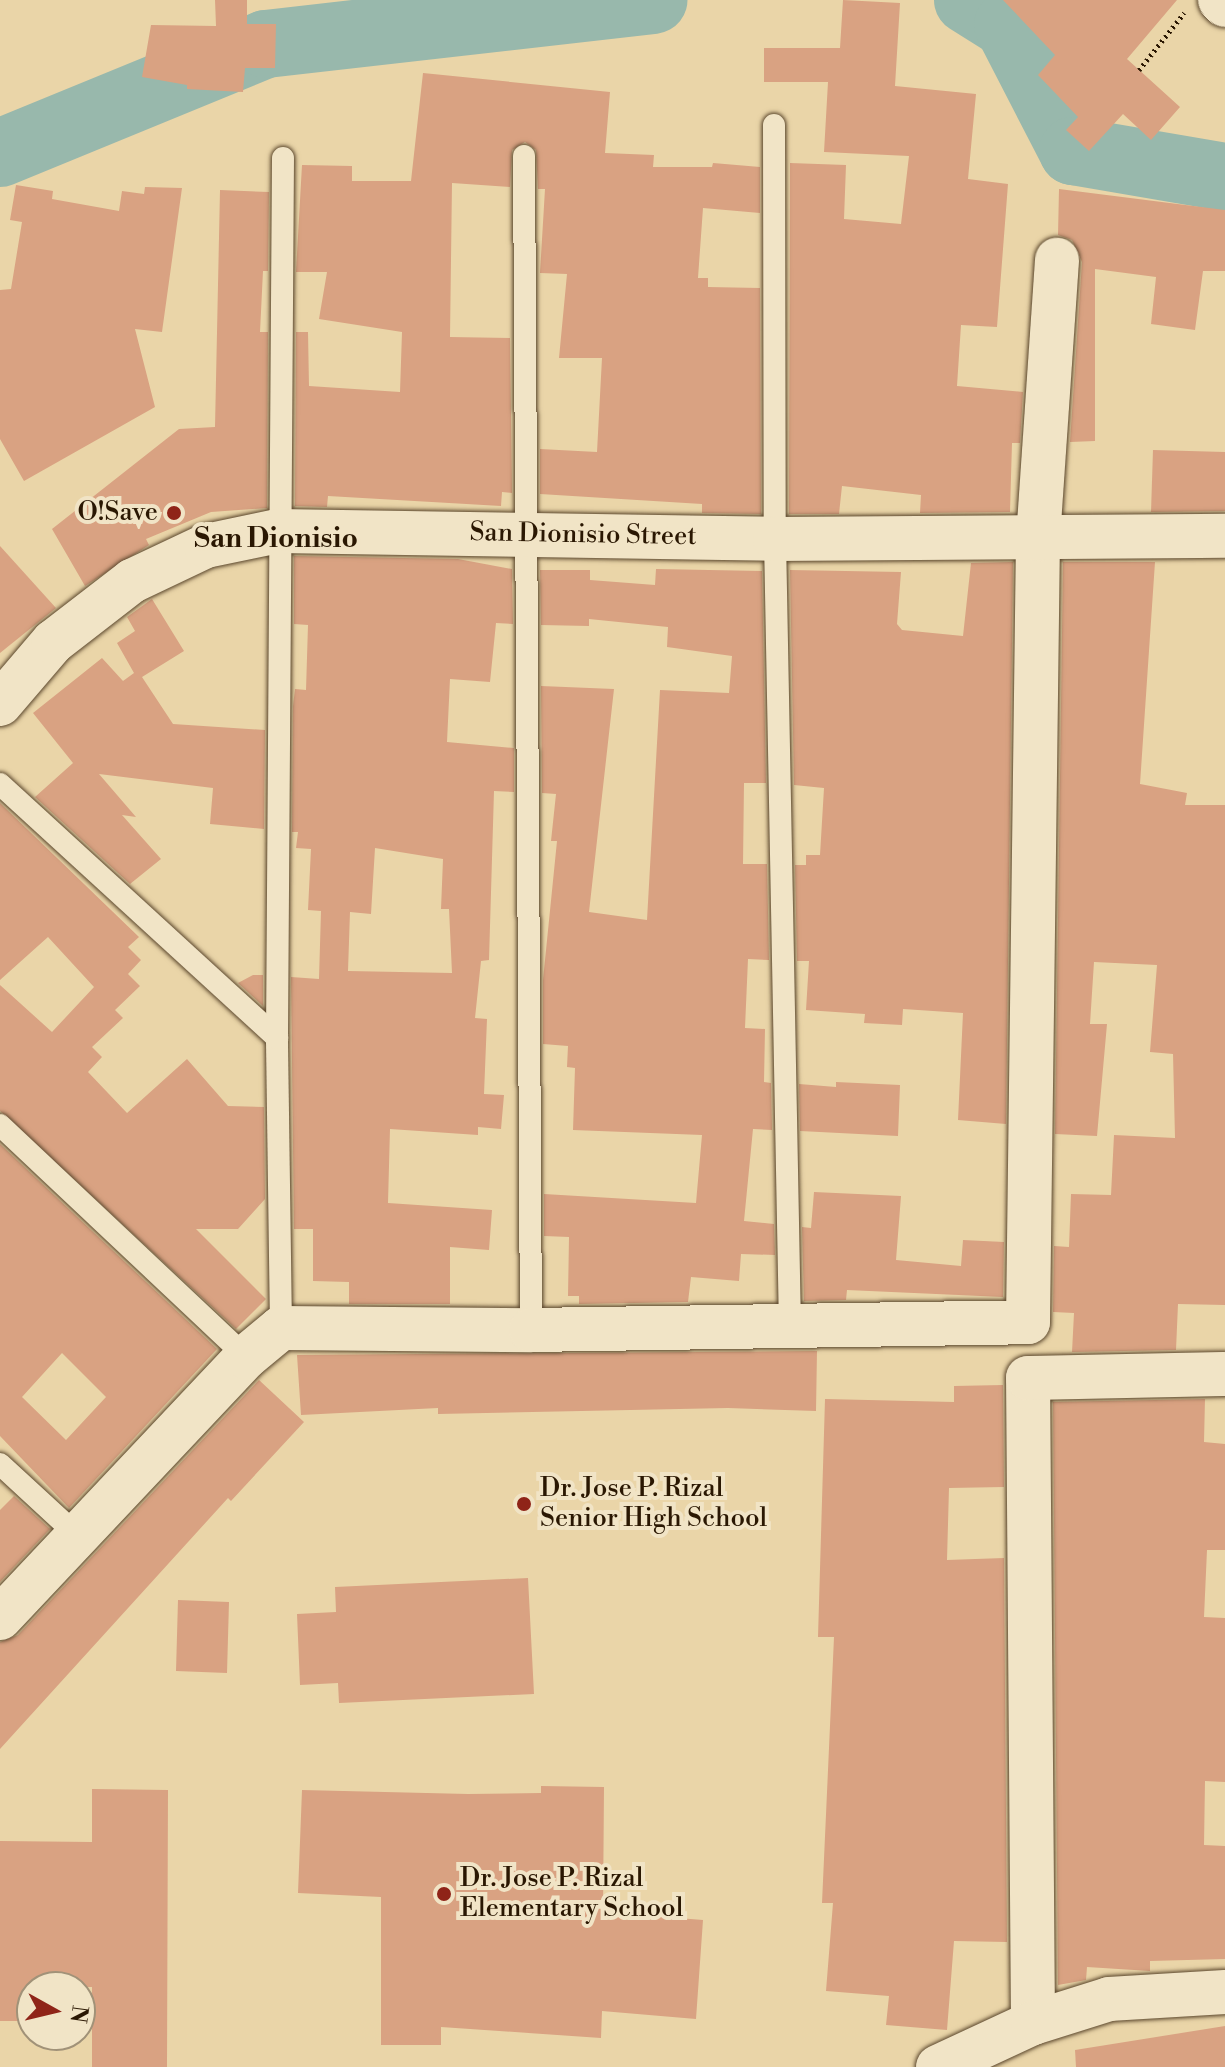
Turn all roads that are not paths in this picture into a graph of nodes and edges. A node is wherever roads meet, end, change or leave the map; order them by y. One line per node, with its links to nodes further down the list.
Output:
1 (1220, 0): 2 (street)
2 (1225, 5)
3 (774, 125): 10 (lane)
4 (524, 156): 8 (lane)
5 (283, 158): 7 (lane)
6 (1057, 260): 11 (street)
7 (278, 531): 8 (street, San Dionisio Street); 12 (street, San Dionisio Street); 14 (lane)
8 (525, 534): 10 (street, San Dionisio Street); 18 (lane)
9 (1225, 536): 11 (street, San Dionisio Street)
10 (775, 539): 11 (street, San Dionisio Street); 16 (lane)
11 (1038, 539): 16 (street)
12 (0, 704)
13 (0, 784): 14 (lane)
14 (277, 1038): 17 (lane)
15 (0, 1125): 19 (lane)
16 (790, 1327): 18 (street)
17 (281, 1328): 18 (street); 19 (street)
18 (531, 1330)
19 (246, 1357): 22 (street)
20 (1225, 1374): 25 (street)
21 (0, 1464): 22 (lane)
22 (77, 1535): 23 (street)
23 (0, 1618)
24 (1225, 1992): 25 (street)
25 (1033, 2023): 26 (street)
26 (952, 2063)

